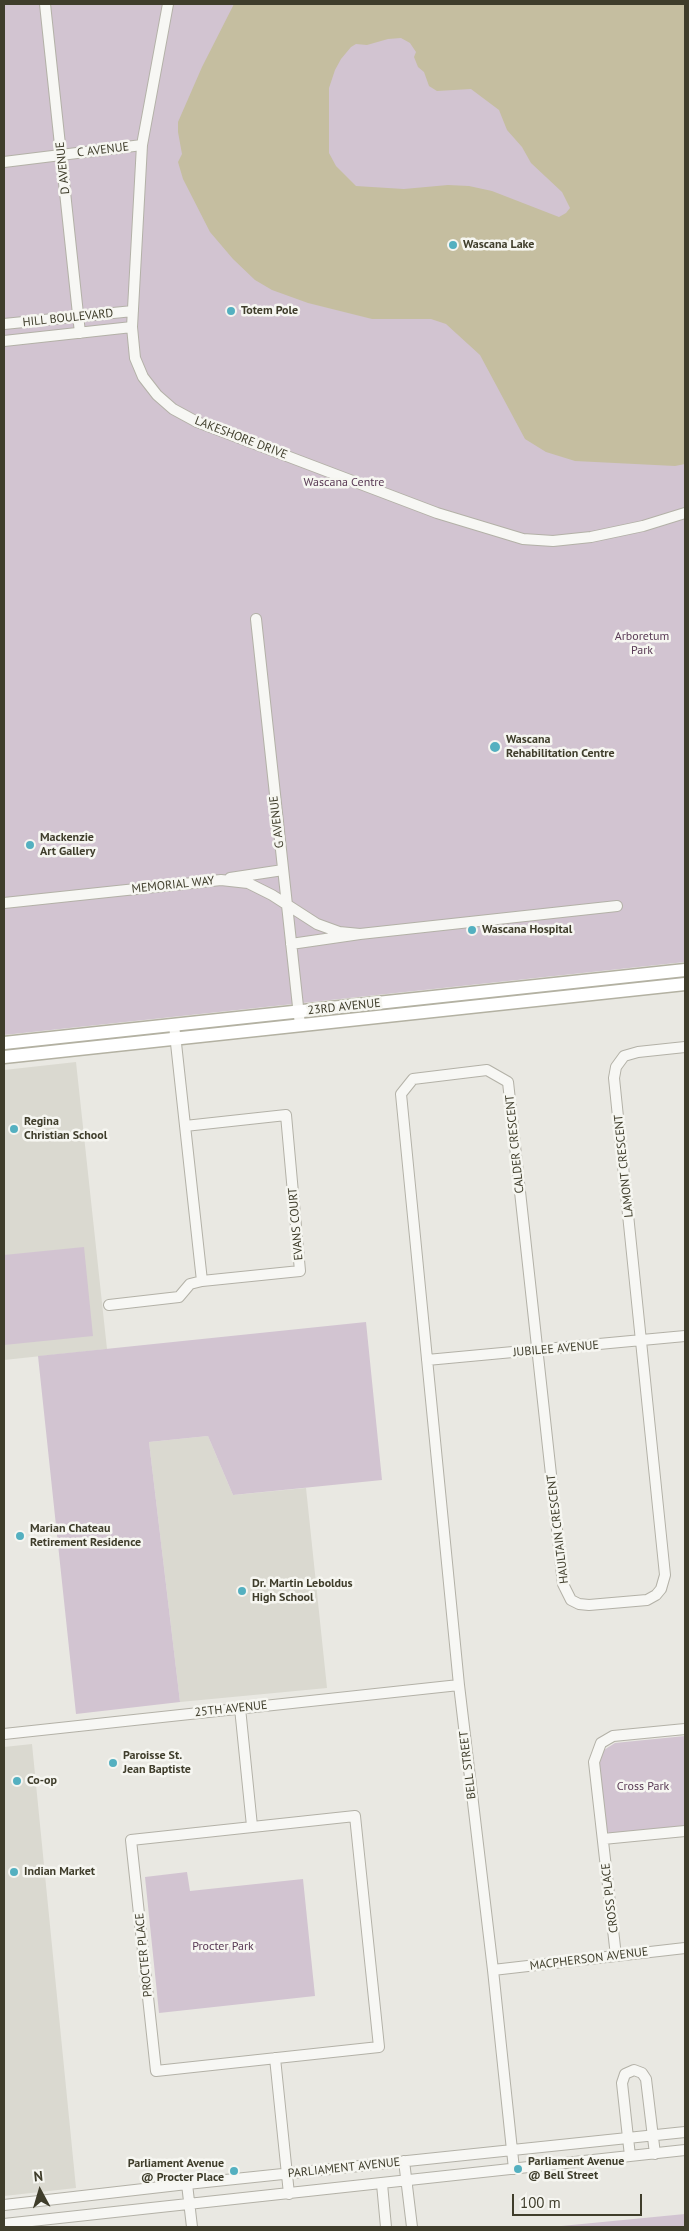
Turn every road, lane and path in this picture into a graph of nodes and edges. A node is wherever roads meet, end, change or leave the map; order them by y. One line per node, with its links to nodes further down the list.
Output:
1 (45, 4): 4 (street, D AVENUE)
2 (168, 4): 3 (street, LAKESHORE DRIVE)
3 (142, 146): 4 (street, C AVENUE); 6 (street, LAKESHORE DRIVE)
4 (61, 155): 5 (street, C AVENUE); 7 (street, D AVENUE)
5 (4, 162)
6 (133, 311): 7 (street, HILL BOULEVARD); 9 (street, LAKESHORE DRIVE)
7 (78, 317): 8 (street, HILL BOULEVARD); 10 (street, D AVENUE)
8 (4, 324)
9 (132, 327): 10 (street, HILL BOULEVARD); 12 (street, LAKESHORE DRIVE)
10 (80, 333): 11 (street, HILL BOULEVARD)
11 (4, 341)
12 (685, 513)
13 (256, 619): 14 (street, G AVENUE)
14 (283, 870): 15 (street); 17 (street, G AVENUE)
15 (221, 880): 16 (street, MEMORIAL WAY); 17 (street, MEMORIAL WAY)
16 (4, 903)
17 (287, 904): 19 (street, MEMORIAL WAY); 20 (street, G AVENUE)
18 (617, 906): 19 (street, MEMORIAL WAY)
19 (360, 934): 20 (street, MEMORIAL WAY)
20 (291, 944): 23 (street, G AVENUE)
21 (685, 970): 23 (main road, 23RD AVENUE)
22 (685, 984): 25 (main road, 23RD AVENUE)
23 (298, 1012): 24 (main road, 23RD AVENUE); 25 (street, G AVENUE)
24 (174, 1025): 26 (street); 27 (main road, 23RD AVENUE)
25 (300, 1025): 26 (main road, 23RD AVENUE)
26 (176, 1038): 29 (main road, 23RD AVENUE); 30 (street)
27 (4, 1043)
28 (685, 1047): 34 (street, LAMONT CRESCENT)
29 (4, 1057)
30 (185, 1126): 31 (street); 31 (street, EVANS COURT)
31 (202, 1281): 32 (street)
32 (109, 1305)
33 (685, 1336): 34 (street, JUBILEE AVENUE)
34 (642, 1340): 35 (street, JUBILEE AVENUE); 35 (street, HAULTAIN CRESCENT)
35 (538, 1351): 36 (street, JUBILEE AVENUE); 36 (street, CALDER CRESCENT)
36 (427, 1360): 37 (street, BELL STREET)
37 (459, 1685): 38 (street, 25TH AVENUE); 46 (street, BELL STREET)
38 (240, 1708): 40 (street, 25TH AVENUE); 41 (street)
39 (685, 1729): 43 (street, CROSS PLACE)
40 (4, 1734)
41 (252, 1826): 47 (street, PROCTER PLACE); 47 (street, PROCTER PLACE)
42 (685, 1831): 43 (street)
43 (603, 1839): 45 (street, CROSS PLACE)
44 (685, 1948): 45 (street, MACPHERSON AVENUE)
45 (616, 1956): 46 (street, MACPHERSON AVENUE)
46 (493, 1970): 51 (street, BELL STREET)
47 (275, 2058): 57 (street)
48 (685, 2132): 49 (street, PARLIAMENT AVENUE)
49 (653, 2135): 50 (street, PARLIAMENT AVENUE); 50 (street); 53 (street)
50 (628, 2138): 51 (street, PARLIAMENT AVENUE); 54 (street)
51 (512, 2150): 55 (street, PARLIAMENT AVENUE); 56 (street, BELL STREET)
52 (685, 2150): 53 (street, PARLIAMENT AVENUE)
53 (655, 2154): 54 (street, PARLIAMENT AVENUE)
54 (630, 2156): 56 (street, PARLIAMENT AVENUE)
55 (404, 2161): 57 (street, PARLIAMENT AVENUE); 58 (street)
56 (514, 2169): 58 (street, PARLIAMENT AVENUE)
57 (286, 2174): 59 (street, PARLIAMENT AVENUE); 61 (street)
58 (407, 2181): 60 (street, PARLIAMENT AVENUE); 67 (street)
59 (187, 2184): 62 (street, PARLIAMENT AVENUE); 63 (street)
60 (382, 2184): 61 (street, PARLIAMENT AVENUE); 66 (street)
61 (289, 2194): 63 (street, PARLIAMENT AVENUE)
62 (4, 2205)
63 (189, 2205): 64 (street, PARLIAMENT AVENUE); 65 (street)
64 (4, 2224)
65 (192, 2227)
66 (386, 2227)
67 (412, 2227)

